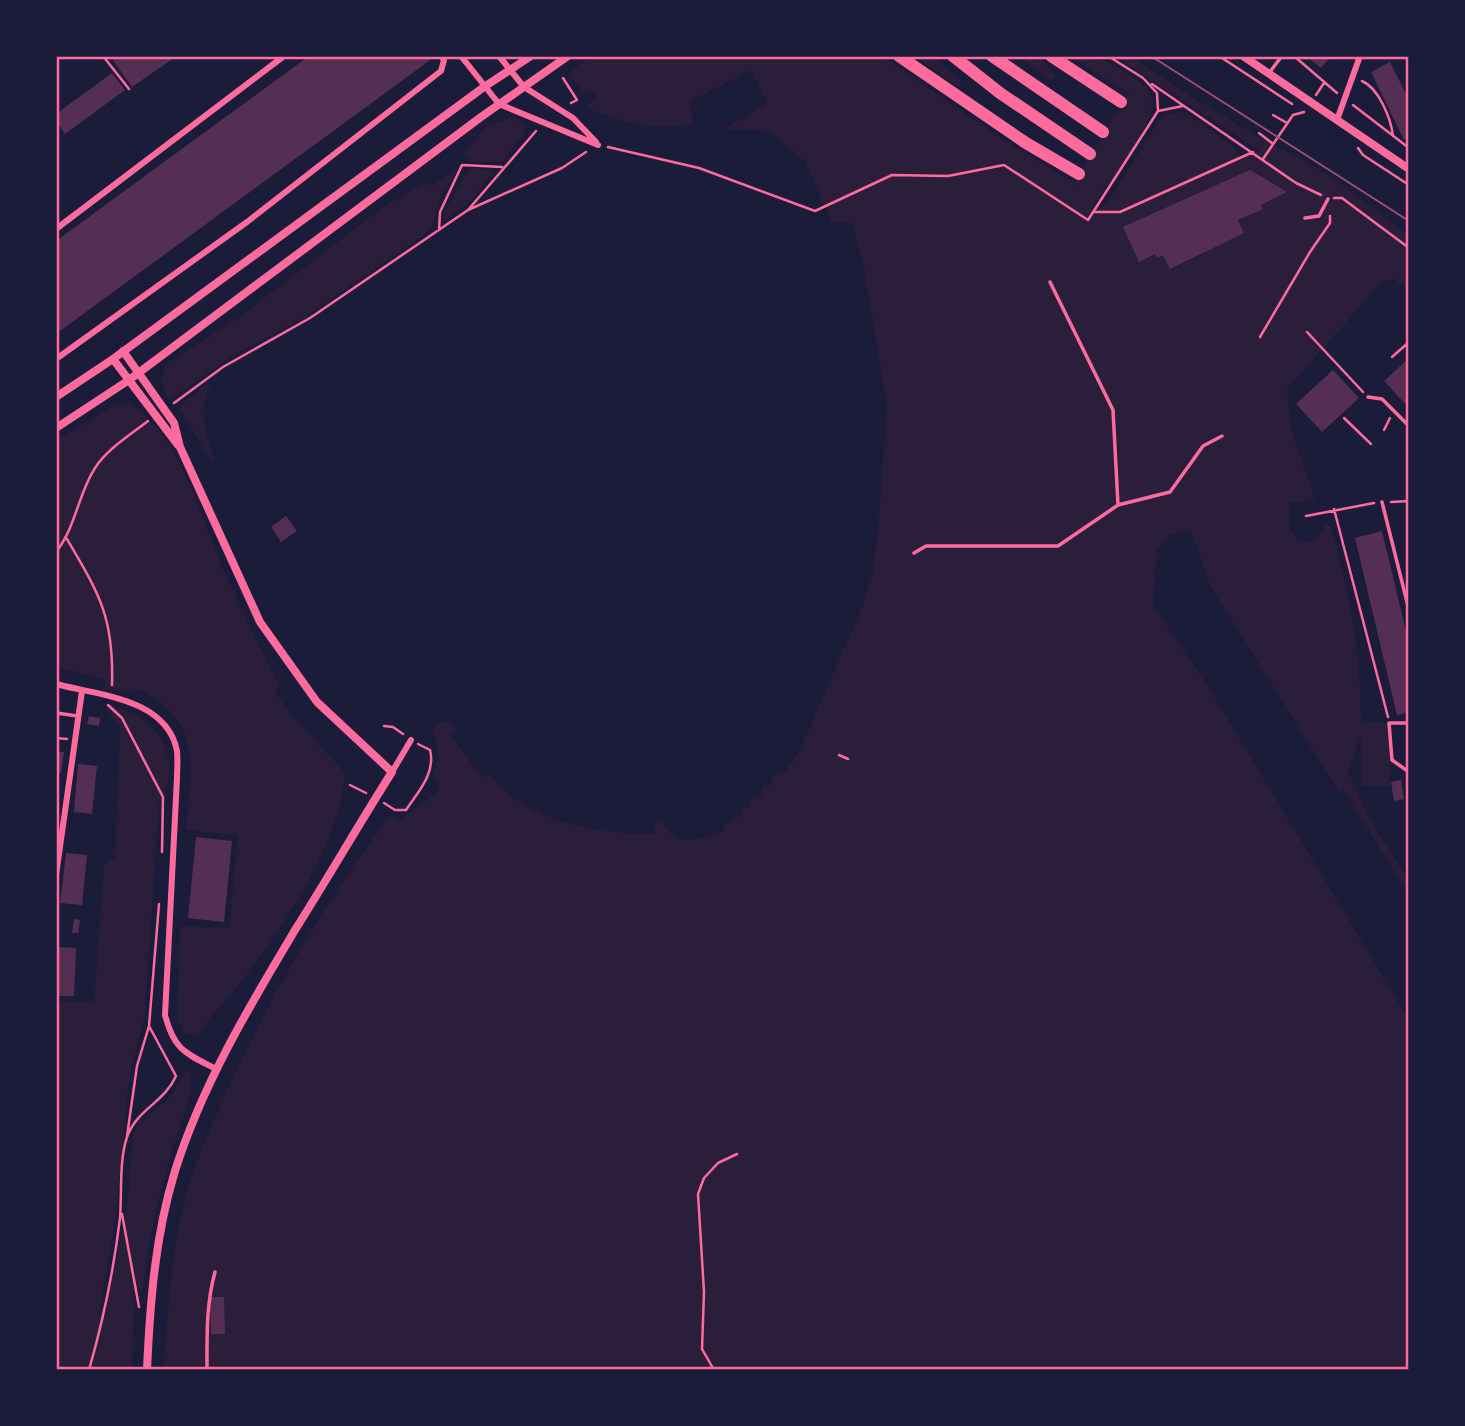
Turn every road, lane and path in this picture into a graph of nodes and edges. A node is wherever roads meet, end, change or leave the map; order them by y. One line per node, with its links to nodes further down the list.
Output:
1 (103, 56): 25 (path)
2 (284, 56): 54 (street)
3 (441, 56): 63 (street)
4 (461, 56): 23 (street)
5 (499, 56): 18 (street)
6 (531, 56): 18 (street)
7 (568, 56): 24 (street)
8 (899, 56): 48 (highway)
9 (953, 56): 44 (highway)
10 (992, 56): 36 (highway)
11 (1051, 56): 27 (highway)
12 (1108, 56): 22 (path)
13 (1219, 56): 34 (path)
14 (1243, 56): 19 (street)
15 (1282, 56): 19 (lane)
16 (1294, 56): 26 (path)
17 (1360, 56): 20 (street)
18 (509, 70): 23 (street); 24 (street)
19 (1269, 73): 33 (street)
20 (1353, 77): 26 (street); 38 (path)
21 (563, 78): 28 (path)
22 (1144, 79): 30 (path); 31 (path)
23 (484, 87): 29 (street); 61 (street)
24 (524, 87): 29 (street); 40 (street)
25 (129, 89)
26 (1345, 99): 33 (street); 38 (path)
27 (1121, 102)
28 (571, 103)
29 (499, 104): 40 (street); 65 (street)
30 (1183, 106): 31 (path); 43 (path)
31 (1158, 111): 52 (path)
32 (1273, 115): 34 (path)
33 (1337, 120): 47 (street)
34 (1287, 123): 39 (path)
35 (536, 131): 46 (path)
36 (1103, 132)
37 (1259, 133): 39 (path)
38 (1393, 136): 42 (path)
39 (1273, 144): 45 (path)
40 (598, 145): 51 (path); 52 (path)
41 (1358, 147): 49 (path)
42 (1409, 148)
43 (1253, 152): 45 (path); 52 (path)
44 (1090, 154)
45 (1263, 159): 50 (path)
46 (502, 167): 51 (path); 55 (path)
47 (1409, 169)
48 (1079, 174)
49 (1409, 185)
50 (1328, 198): 53 (lane); 56 (path); 59 (path)
51 (468, 211): 55 (path)
52 (1094, 212)
53 (1306, 218)
54 (56, 229)
55 (439, 230): 69 (path)
56 (1409, 248)
57 (1050, 282): 79 (lane)
58 (1307, 332): 68 (path)
59 (1260, 337)
60 (1409, 342): 62 (path)
61 (123, 351): 64 (street); 65 (street)
62 (1392, 358)
63 (56, 359)
64 (113, 359): 66 (street); 67 (street)
65 (139, 372): 66 (street); 76 (street)
66 (129, 380): 73 (street); 76 (street)
67 (56, 397)
68 (1368, 397): 72 (lane)
69 (174, 403)
70 (1344, 418): 75 (path)
71 (148, 421): 82 (path)
72 (1408, 424)
73 (56, 428)
74 (1222, 436): 79 (lane)
75 (1371, 444)
76 (180, 447): 97 (street)
77 (1409, 501): 78 (path)
78 (1382, 502): 80 (path); 85 (lane)
79 (1118, 505): 84 (lane)
80 (1334, 509): 81 (path); 91 (path)
81 (1306, 516)
82 (67, 539): 83 (path); 88 (path)
83 (56, 552)
84 (914, 553)
85 (1409, 611)
86 (56, 684): 87 (street)
87 (82, 691): 88 (street); 90 (street)
88 (112, 698): 101 (path); 105 (street)
89 (56, 713): 90 (lane)
90 (79, 716): 102 (street)
91 (1390, 723): 92 (lane); 98 (lane)
92 (1409, 723)
93 (384, 726): 94 (path)
94 (411, 740): 97 (street); 100 (path)
95 (839, 755): 96 (path)
96 (848, 759)
97 (393, 772): 100 (street)
98 (1409, 772)
99 (350, 785): 100 (path)
100 (376, 798): 105 (street)
101 (162, 865)
102 (56, 875)
103 (160, 891): 104 (path)
104 (149, 1026): 106 (path); 106 (path)
105 (216, 1069): 112 (street)
106 (127, 1139): 108 (path)
107 (737, 1154): 114 (path)
108 (120, 1209): 110 (path); 111 (path)
109 (215, 1272): 113 (lane)
110 (139, 1316)
111 (89, 1370)
112 (147, 1370)
113 (207, 1370)
114 (714, 1370)

